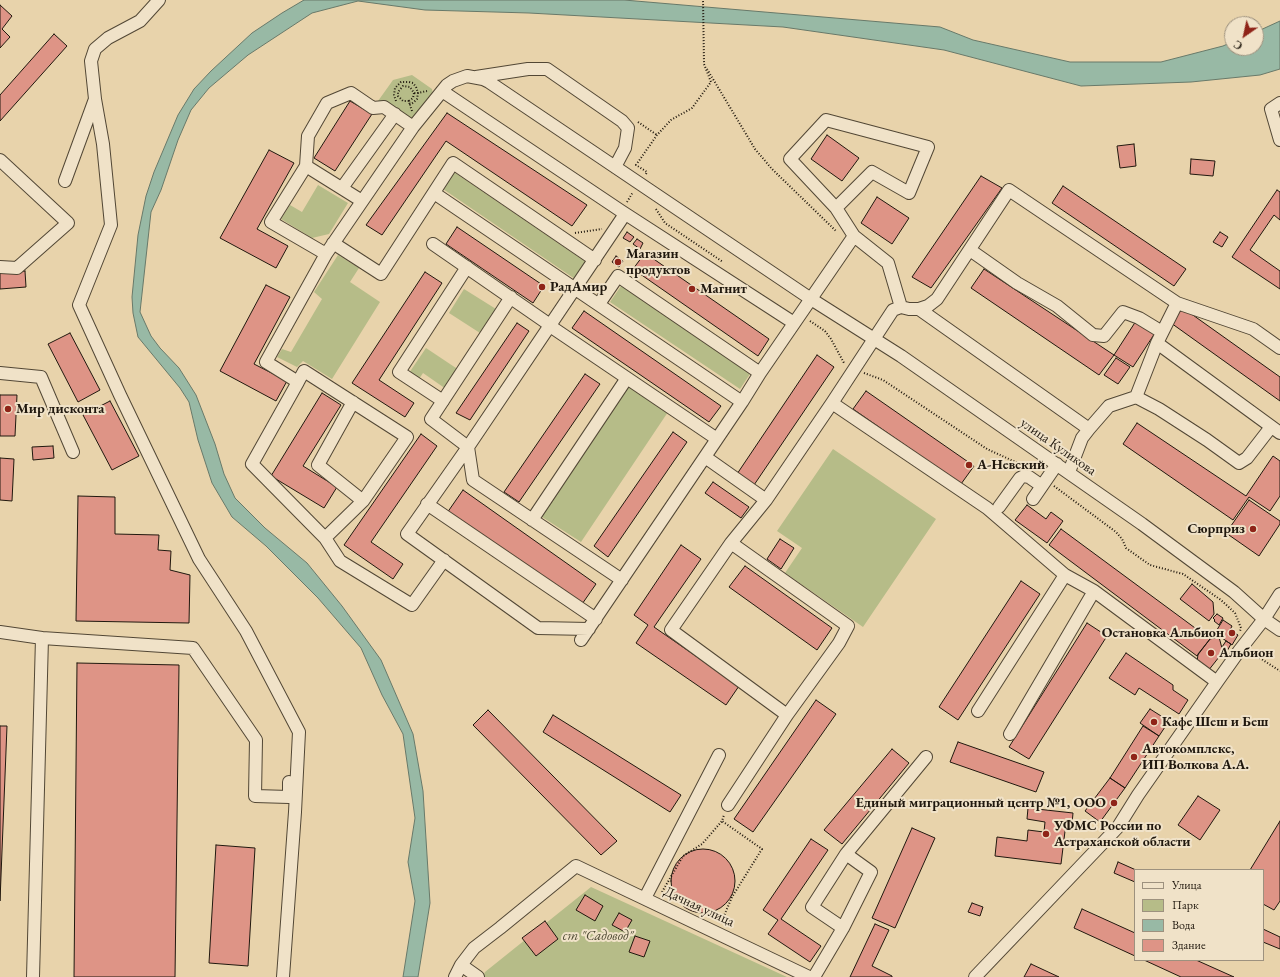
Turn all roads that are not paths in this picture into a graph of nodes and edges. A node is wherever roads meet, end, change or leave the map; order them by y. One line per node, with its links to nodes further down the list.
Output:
1 (159, 0): 4 (street)
2 (475, 77): 3 (street); 11 (street, улица Куликова); 11 (street)
3 (442, 91): 7 (street); 17 (street)
4 (95, 99): 12 (street); 88 (street)
5 (1280, 103): 8 (street)
6 (395, 114): 7 (street); 10 (street); 13 (street)
7 (414, 121): 15 (street)
8 (1280, 140)
9 (0, 160): 24 (street)
10 (306, 166): 13 (street); 22 (street)
11 (615, 167): 28 (street, улица Куликова)
12 (65, 181)
13 (342, 188): 15 (street)
14 (434, 193): 19 (street); 23 (street); 26 (street)
15 (362, 201): 19 (street)
16 (836, 208): 16 (street); 18 (street)
17 (623, 212): 23 (street); 33 (street)
18 (852, 240): 28 (street); 31 (street)
19 (333, 243): 22 (street)
20 (433, 244): 25 (street)
21 (970, 250): 29 (street); 32 (street); 35 (street)
22 (326, 254): 41 (street)
23 (595, 260): 26 (street)
24 (0, 267)
25 (467, 267): 27 (street); 43 (street)
26 (576, 288): 30 (street); 34 (street)
27 (511, 298): 34 (street); 43 (street)
28 (811, 299): 33 (street); 36 (street, улица Куликова)
29 (1177, 303): 35 (street); 37 (street)
30 (599, 304): 39 (street); 45 (street)
31 (901, 307): 32 (street); 36 (street)
32 (919, 309): 47 (street)
33 (797, 319): 39 (street)
34 (550, 326): 40 (street); 50 (street)
35 (1160, 338): 42 (street); 48 (street)
36 (874, 339): 46 (street); 53 (street, улица Куликова)
37 (1280, 348)
38 (0, 373): 51 (street)
39 (760, 373): 45 (street)
40 (627, 378): 49 (street); 61 (street)
41 (298, 382): 44 (street); 62 (street)
42 (1136, 397): 47 (street); 48 (street)
43 (444, 401): 50 (street)
44 (353, 402): 58 (street); 58 (street)
45 (742, 402): 49 (street)
46 (832, 403): 57 (street); 65 (street)
47 (1089, 429): 54 (street)
48 (1276, 430)
49 (716, 439): 52 (street)
50 (468, 447): 59 (street); 61 (street)
51 (73, 452)
52 (705, 457): 57 (street); 66 (street)
53 (1057, 464): 54 (street, улица Куликова); 55 (street)
54 (1068, 472): 69 (street, улица Куликова)
55 (1044, 483): 56 (street); 60 (street)
56 (1033, 499)
57 (766, 500): 63 (street)
58 (363, 501): 62 (street)
59 (427, 504): 64 (street); 70 (street)
60 (999, 507)
61 (532, 520): 66 (street)
62 (325, 538): 64 (street)
63 (731, 543): 77 (street); 77 (street)
64 (444, 560): 70 (street)
65 (1065, 575): 67 (street); 76 (street)
66 (622, 580): 70 (street)
67 (1094, 591): 75 (street); 78 (street)
68 (1280, 594): 69 (street)
69 (1264, 619): 71 (street, улица Куликова); 75 (street)
70 (592, 624): 74 (street)
71 (1280, 630)
72 (0, 632): 73 (street)
73 (42, 638): 79 (street); 87 (street)
74 (581, 640)
75 (1217, 682): 93 (street)
76 (978, 711)
77 (787, 715): 82 (street)
78 (1010, 734)
79 (290, 751)
80 (719, 755): 84 (street)
81 (926, 757): 83 (street)
82 (728, 805)
83 (846, 854): 85 (street); 85 (street)
84 (645, 898): 86 (street, Дачная улица); 91 (street, Дачная улица)
85 (843, 928): 92 (street)
86 (461, 965): 89 (street); 90 (street)
87 (33, 977)
88 (283, 977)
89 (455, 977)
90 (478, 977)
91 (809, 977)
92 (814, 977)
93 (975, 977)

